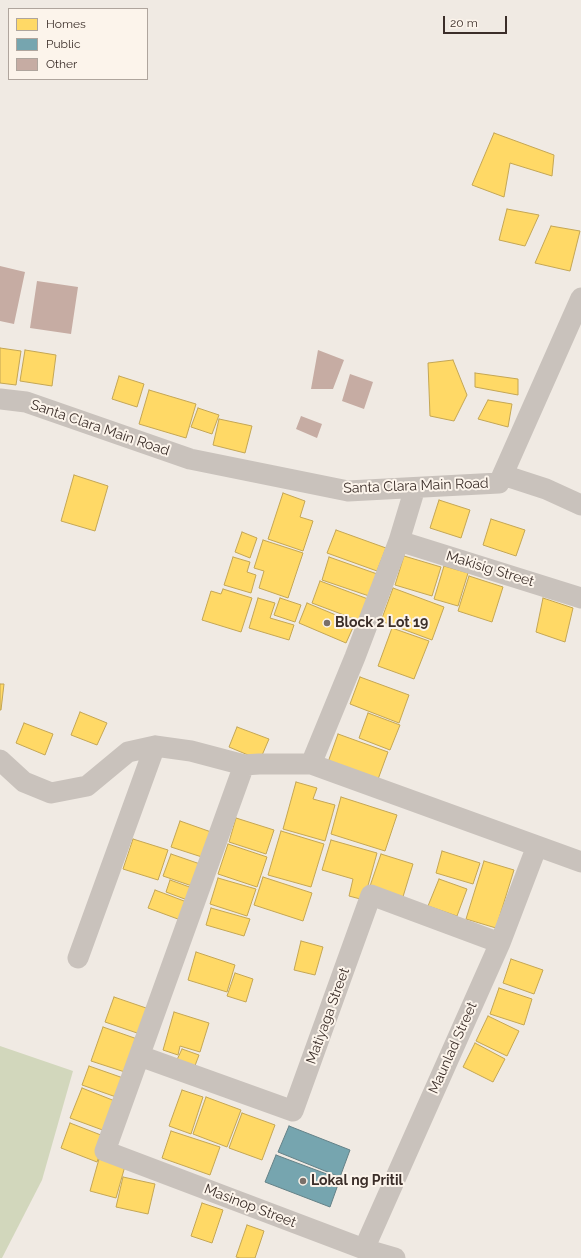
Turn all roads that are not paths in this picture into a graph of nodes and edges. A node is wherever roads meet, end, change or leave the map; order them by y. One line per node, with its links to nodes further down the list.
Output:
1 (581, 298): 3 (street, Santa Clara Main Road)
2 (0, 399): 4 (street, Santa Clara Main Road)
3 (503, 475): 4 (street, Santa Clara Main Road); 5 (street)
4 (414, 488): 6 (street)
5 (581, 505)
6 (399, 541): 7 (street, Makisig Street); 10 (street)
7 (581, 598)
8 (155, 746): 9 (street); 11 (street); 15 (street)
9 (0, 760)
10 (311, 764): 11 (street); 12 (street)
11 (244, 765): 16 (street)
12 (537, 846): 13 (street); 14 (street, Maunlad Street)
13 (581, 862)
14 (500, 943): 16 (street, Matiyaga Street); 17 (street, Maunlad Street)
15 (78, 958)
16 (140, 1056): 17 (street, Masinop Street)
17 (364, 1249): 18 (street, Masinop Street)
18 (395, 1258)

